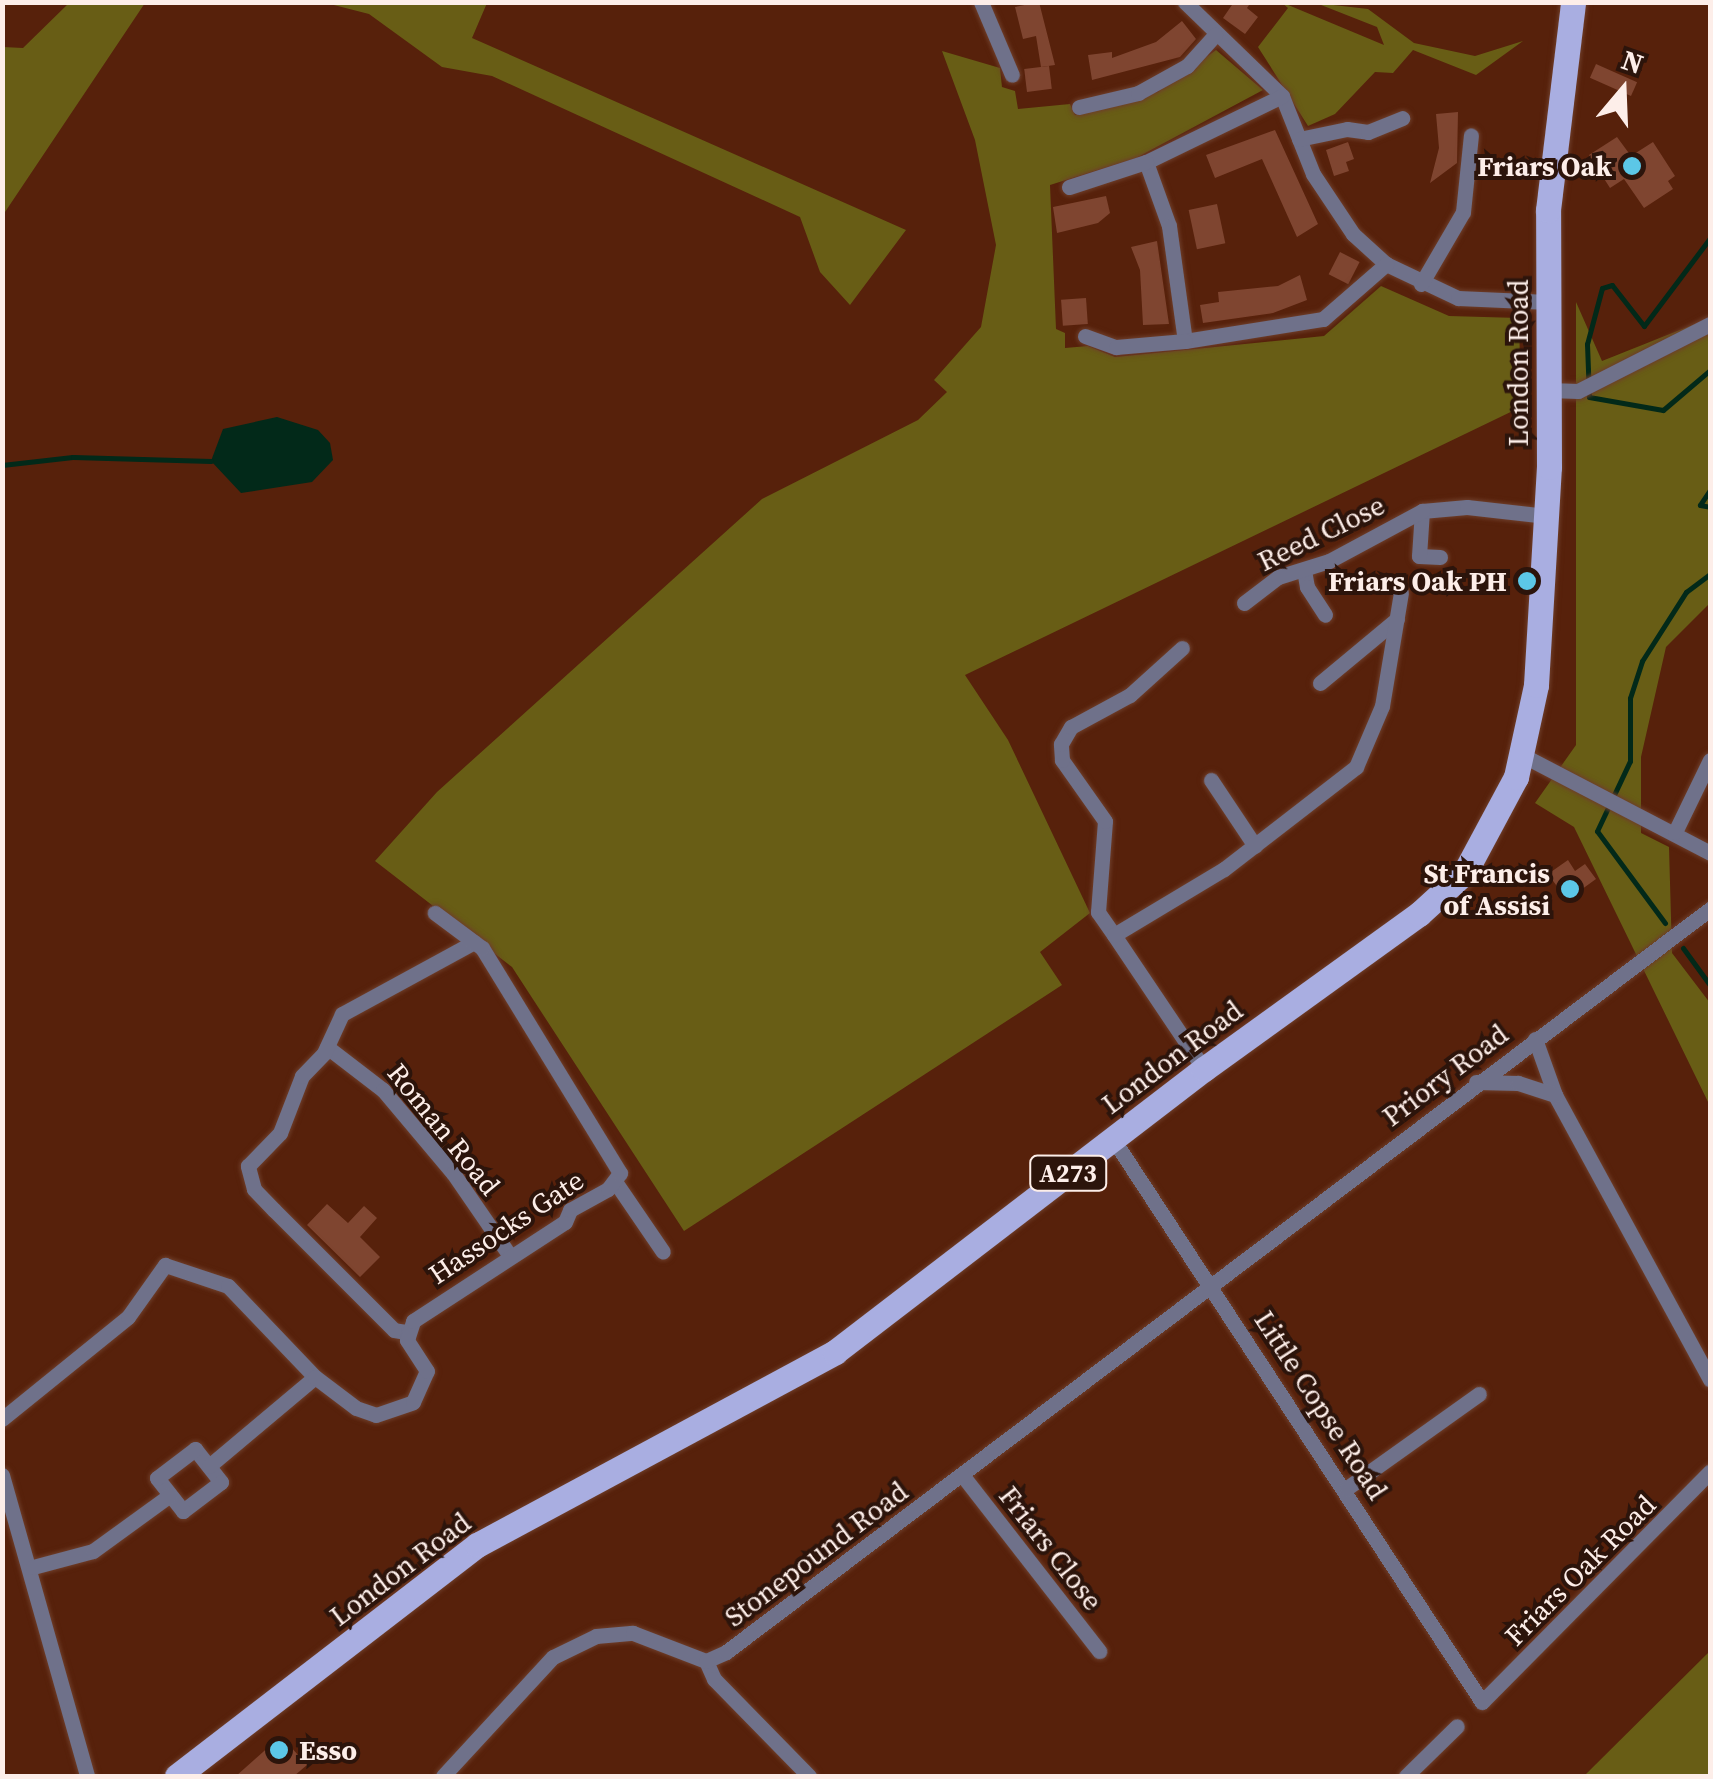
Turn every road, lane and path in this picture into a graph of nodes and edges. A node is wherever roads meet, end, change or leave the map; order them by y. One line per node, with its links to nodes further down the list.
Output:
1 (1185, 2): 4 (street)
2 (1573, 2): 15 (main road, London Road / A273)
3 (984, 8): 5 (street)
4 (1215, 36): 6 (street); 7 (street)
5 (1012, 75)
6 (1282, 96): 10 (street); 11 (street)
7 (1079, 107)
8 (1402, 118): 10 (street)
9 (1471, 134): 14 (street)
10 (1298, 139): 13 (street)
11 (1146, 162): 12 (street); 18 (street)
12 (1069, 188)
13 (1386, 264): 14 (street); 18 (street)
14 (1421, 284): 15 (street)
15 (1548, 302): 19 (main road, London Road / A273)
16 (1710, 324): 19 (street)
17 (1084, 336): 18 (street)
18 (1185, 341)
19 (1549, 390): 21 (main road, London Road / A273)
20 (1422, 511): 21 (street, Reed Close); 22 (street, Reed Close); 23 (street, Reed Close)
21 (1546, 516): 30 (main road, London Road / A273)
22 (1440, 558)
23 (1304, 570): 25 (street, Reed Close); 26 (street)
24 (1401, 593): 27 (street)
25 (1244, 604)
26 (1325, 615)
27 (1397, 618): 29 (street); 34 (street)
28 (1182, 648): 38 (street)
29 (1320, 683)
30 (1522, 755): 33 (street); 42 (main road, London Road / A273)
31 (1710, 760): 33 (street)
32 (1211, 780): 34 (street)
33 (1675, 832): 35 (street)
34 (1256, 846): 38 (street)
35 (1710, 853)
36 (1710, 909): 40 (street, Priory Road)
37 (435, 913): 39 (street, Hassocks Gate)
38 (1114, 936): 42 (street)
39 (474, 942): 41 (street); 46 (street, Hassocks Gate)
40 (1535, 1038): 43 (street, Priory Road); 44 (street)
41 (327, 1047): 48 (street, Roman Road); 50 (street)
42 (1204, 1069): 45 (main road, London Road / A273)
43 (1476, 1082): 44 (street); 49 (street, Priory Road)
44 (1555, 1095): 52 (street)
45 (1113, 1139): 49 (street, Little Copse Road); 67 (main road, London Road / A273)
46 (616, 1183): 47 (street, Hassocks Gate); 48 (street, Hassocks Gate)
47 (663, 1252)
48 (510, 1256): 50 (street, Hassocks Gate)
49 (1213, 1286): 57 (street, Stonepound Road); 59 (street, Little Copse Road)
50 (406, 1332): 51 (street)
51 (315, 1376): 54 (street); 55 (street)
52 (1710, 1379)
53 (1478, 1394): 59 (street)
54 (2, 1419)
55 (208, 1466): 60 (street); 60 (street)
56 (1710, 1472): 64 (street, Friars Oak Road)
57 (963, 1476): 62 (street, Friars Close); 63 (street, Stonepound Road)
58 (4, 1482): 61 (street)
59 (1347, 1488): 64 (street, Little Copse Road)
60 (170, 1495): 61 (street)
61 (33, 1568): 66 (street)
62 (1100, 1651)
63 (706, 1661): 68 (street); 69 (street)
64 (1482, 1702)
65 (1458, 1726): 70 (street)
66 (87, 1776)
67 (178, 1776)
68 (443, 1776)
69 (809, 1776)
70 (1406, 1776)

